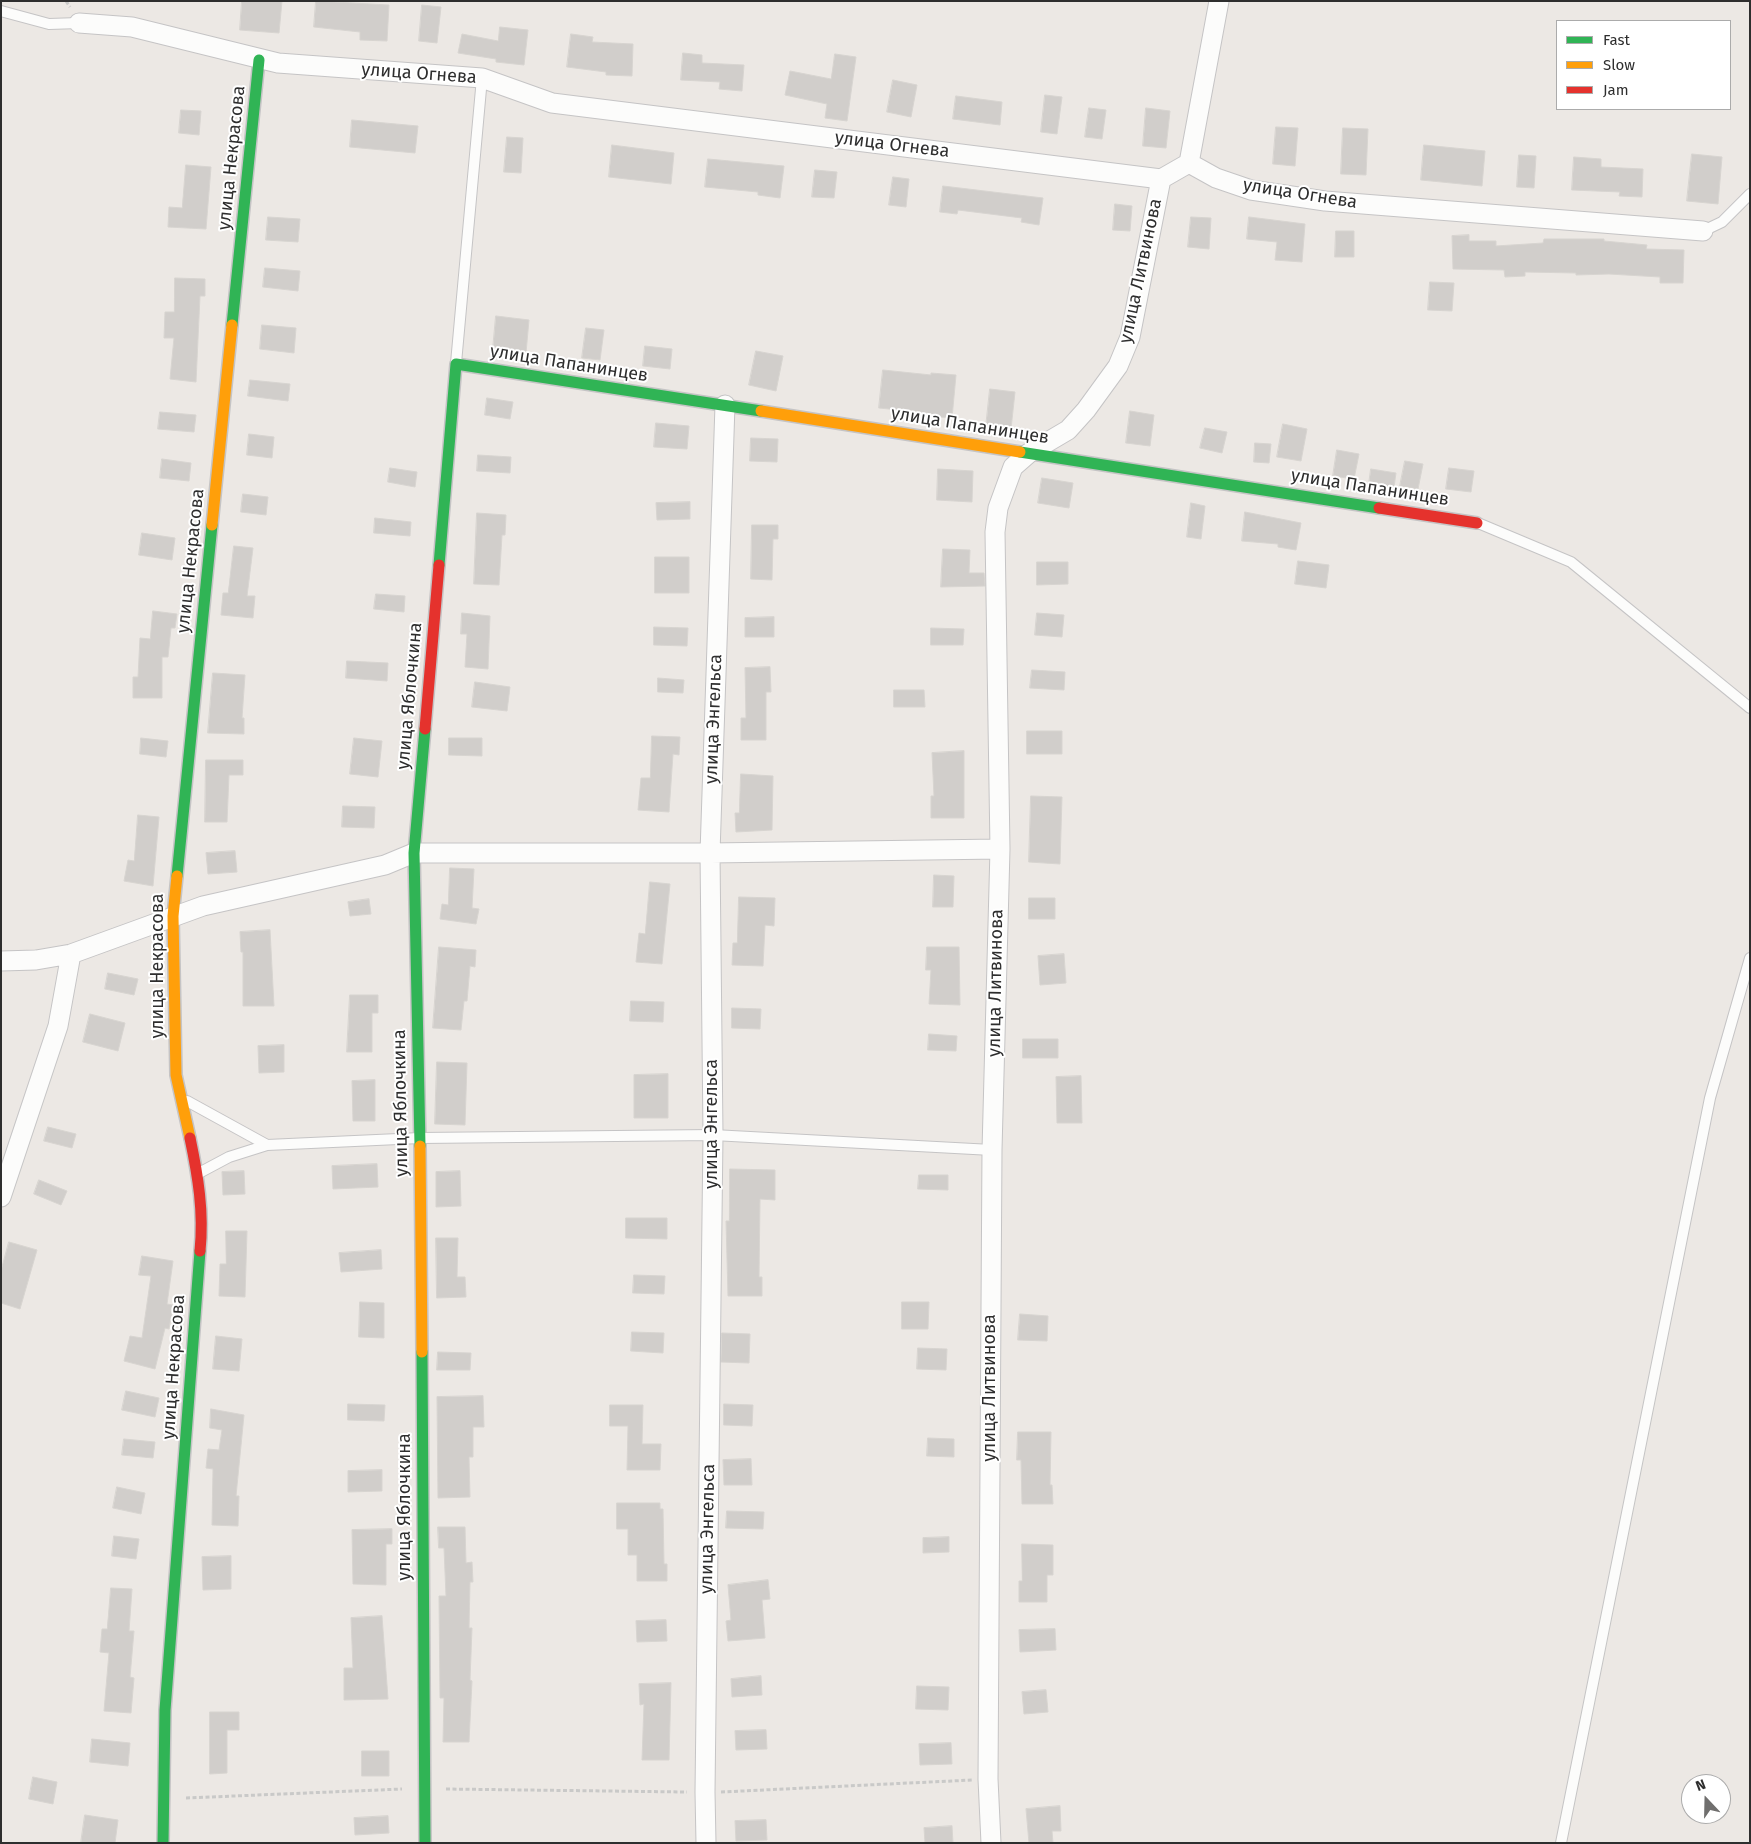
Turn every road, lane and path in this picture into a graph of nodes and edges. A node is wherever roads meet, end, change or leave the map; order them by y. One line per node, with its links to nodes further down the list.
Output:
1 (1219, 1): 6 (street)
2 (1, 11): 3 (lane)
3 (79, 23): 4 (street, улица Огнева)
4 (260, 60): 5 (street, улица Огнева); 18 (street, улица Некрасова)
5 (482, 78): 7 (street, улица Огнева); 10 (lane)
6 (1189, 163): 7 (street); 9 (street, улица Огнева)
7 (1161, 179): 12 (street, улица Литвинова)
8 (1750, 194): 9 (lane)
9 (1703, 231)
10 (456, 364): 11 (street, улица Папанинцев); 16 (street, улица Яблочкина)
11 (725, 406): 12 (street, улица Папанинцев); 17 (street, улица Энгельса)
12 (1029, 453): 13 (street, улица Папанинцев); 15 (street, улица Литвинова)
13 (1477, 523): 14 (lane)
14 (1750, 708)
15 (1000, 849): 17 (street); 26 (street, улица Литвинова)
16 (414, 853): 17 (street); 18 (street); 24 (street, улица Яблочкина)
17 (710, 853): 23 (street, улица Энгельса)
18 (173, 916): 19 (street); 22 (street, улица Некрасова)
19 (70, 954): 20 (street); 28 (street)
20 (1, 961)
21 (1749, 963): 37 (lane)
22 (181, 1096): 25 (lane); 27 (street, улица Некрасова)
23 (713, 1135): 24 (lane); 26 (lane); 31 (street, улица Энгельса)
24 (420, 1138): 25 (lane); 30 (street, улица Яблочкина)
25 (267, 1145): 27 (lane)
26 (992, 1150): 29 (street, улица Литвинова)
27 (198, 1174): 32 (street, улица Некрасова)
28 (1, 1197)
29 (988, 1779): 31 (path); 36 (street, улица Литвинова)
30 (424, 1788): 31 (path); 32 (path); 34 (street, улица Яблочкина)
31 (704, 1792): 35 (street, улица Энгельса)
32 (163, 1799): 33 (street, улица Некрасова)
33 (163, 1843)
34 (425, 1843)
35 (706, 1843)
36 (991, 1843)
37 (1561, 1843)

